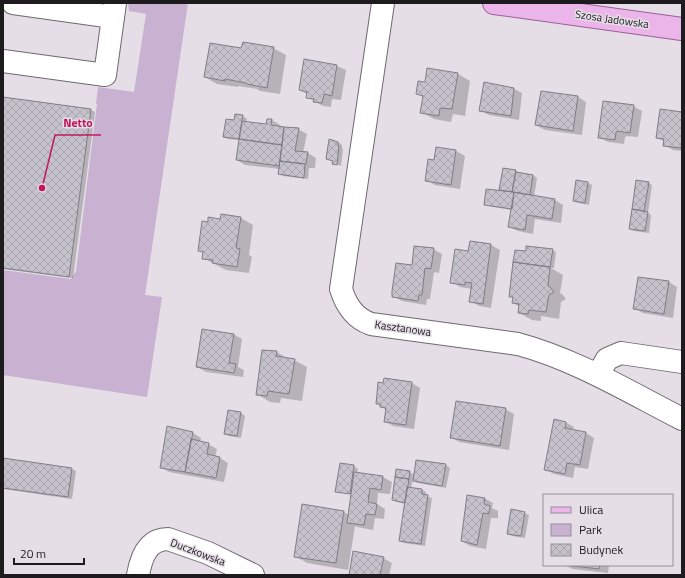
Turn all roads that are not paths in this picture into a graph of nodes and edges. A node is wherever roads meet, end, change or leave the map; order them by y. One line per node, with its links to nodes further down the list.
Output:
1 (13, 3): 4 (street)
2 (383, 3): 9 (street, Kasztanowa)
3 (494, 3): 5 (main road, Szosa Jadowska)
4 (114, 10): 7 (street)
5 (595, 10): 6 (main road, Szosa Jadowska)
6 (682, 29)
7 (3, 61)
8 (682, 362): 9 (street)
9 (598, 375): 10 (street, Kasztanowa)
10 (682, 419)
11 (138, 575): 12 (street, Duczkowska)
12 (253, 575)

